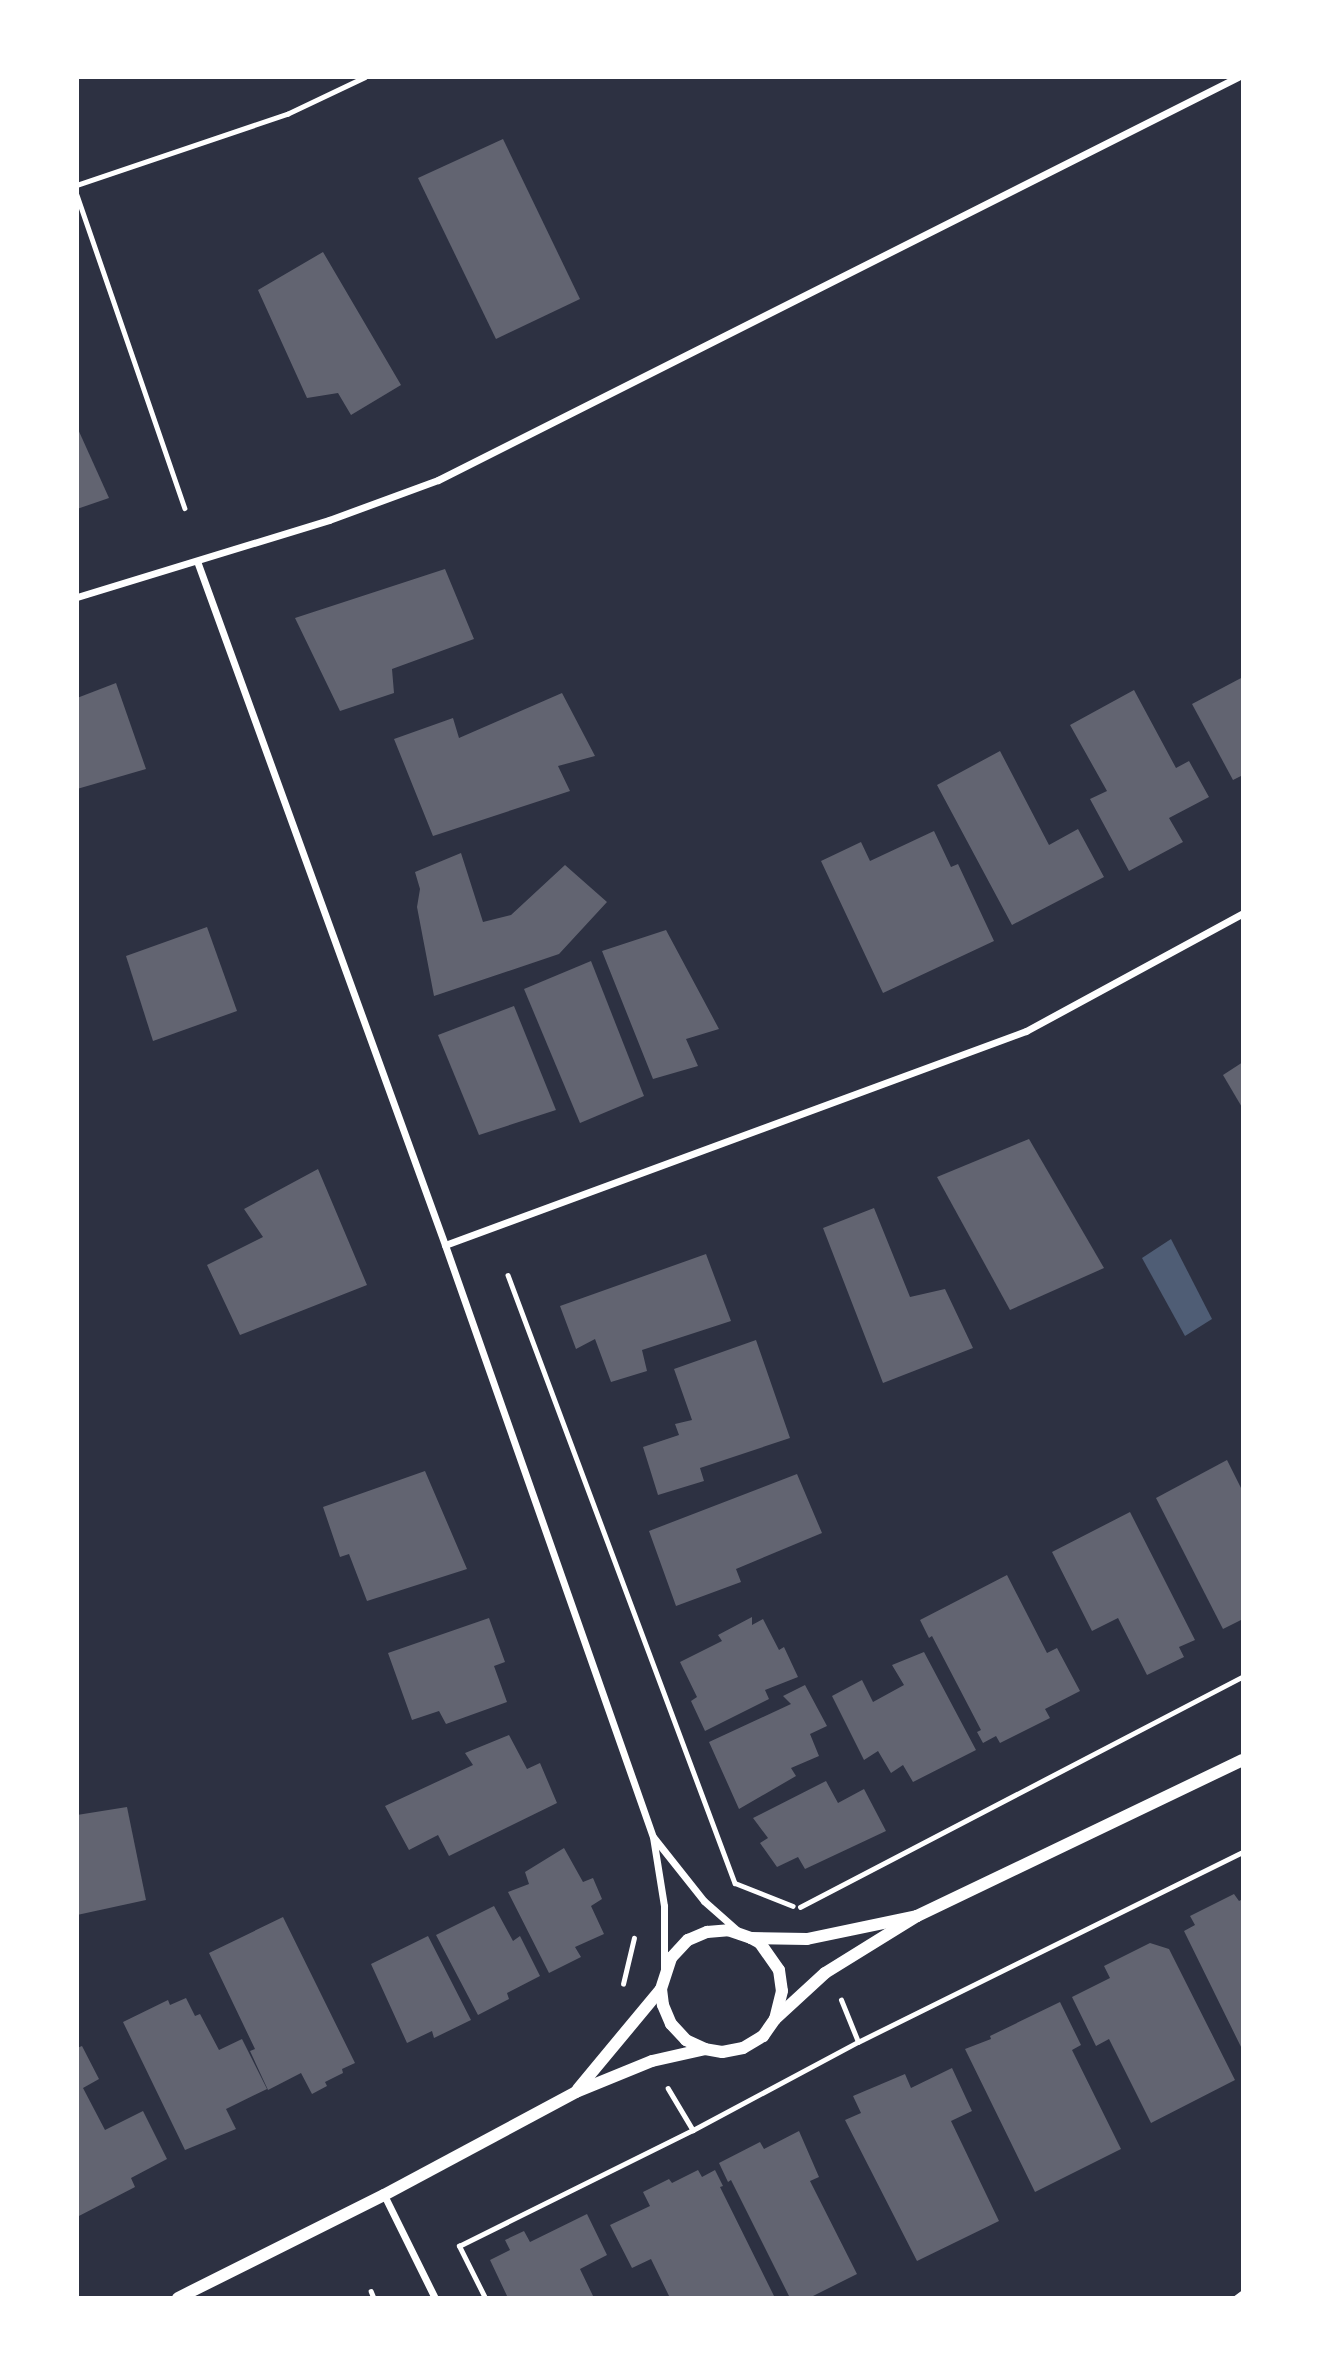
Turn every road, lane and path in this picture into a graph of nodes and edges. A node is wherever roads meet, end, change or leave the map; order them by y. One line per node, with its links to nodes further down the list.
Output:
1 (365, 77): 3 (path)
2 (1238, 77): 6 (street)
3 (77, 185)
4 (77, 195): 5 (path)
5 (185, 508)
6 (197, 561): 7 (street); 9 (street)
7 (77, 597)
8 (1243, 913): 9 (street)
9 (445, 1245): 13 (street)
10 (508, 1275): 15 (path)
11 (1243, 1676): 17 (path)
12 (1243, 1760): 19 (street)
13 (653, 1837): 16 (street); 18 (street)
14 (1243, 1852): 27 (path)
15 (735, 1883): 16 (path); 17 (path)
16 (701, 1898): 20 (street)
17 (798, 1908): 21 (path)
18 (664, 1912): 23 (street); 24 (path)
19 (917, 1916): 21 (street); 22 (street)
20 (746, 1935): 21 (street); 23 (street); 26 (street)
21 (815, 1937)
22 (830, 1970): 26 (street); 27 (path)
23 (664, 1972): 25 (street)
24 (623, 1988)
25 (661, 1989): 28 (street); 30 (street)
26 (775, 2019): 28 (street)
27 (858, 2042): 31 (path)
28 (705, 2049): 29 (street)
29 (652, 2061): 30 (street); 31 (path)
30 (576, 2092): 32 (street)
31 (693, 2130): 38 (path)
32 (384, 2195): 35 (street); 37 (street)
33 (371, 2291): 36 (path)
34 (1243, 2292): 39 (path)
35 (178, 2298)
36 (374, 2298)
37 (435, 2298)
38 (485, 2298)
39 (1235, 2298)

